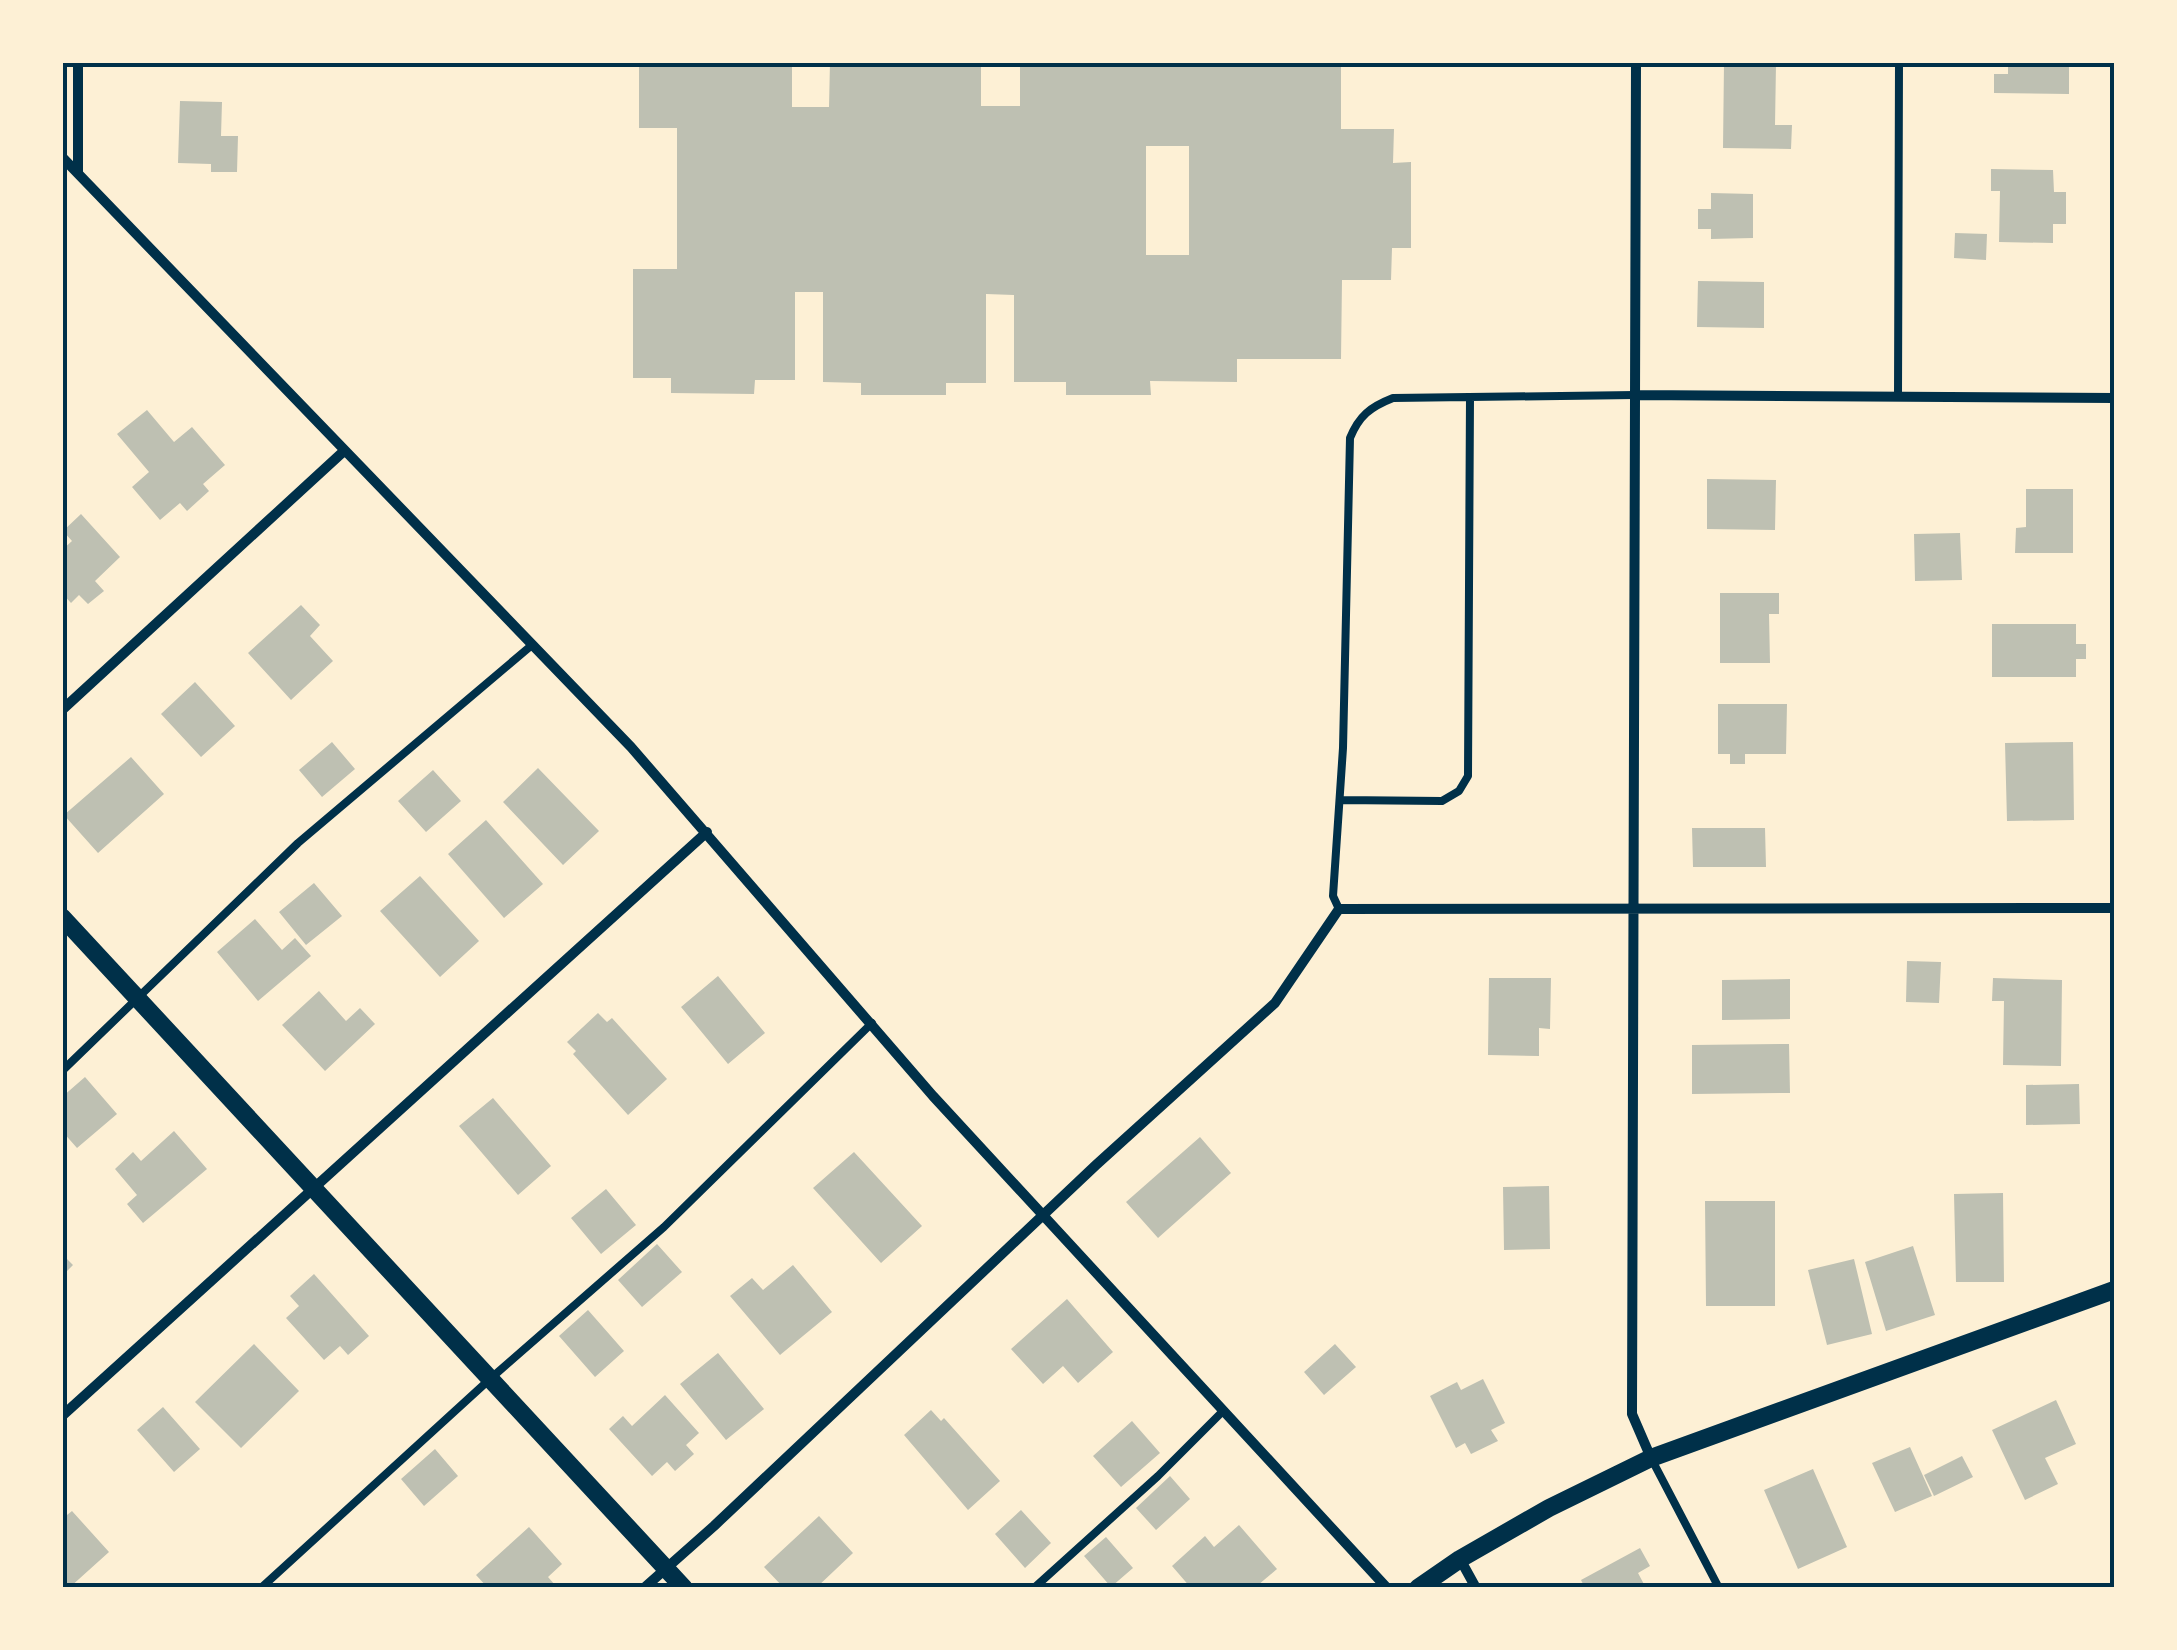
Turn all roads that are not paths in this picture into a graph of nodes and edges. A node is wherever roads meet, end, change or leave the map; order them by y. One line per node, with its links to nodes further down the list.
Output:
1 (78, 62): 5 (street)
2 (1636, 62): 6 (street)
3 (1900, 62): 7 (lane)
4 (62, 157): 5 (street)
5 (78, 173): 10 (street)
6 (1635, 395): 7 (street); 8 (lane); 15 (street)
7 (1898, 396): 9 (street)
8 (1470, 397): 13 (lane); 13 (lane)
9 (2114, 398)
10 (344, 452): 11 (street); 12 (street)
11 (532, 645): 14 (street); 19 (lane)
12 (62, 710)
13 (1340, 800): 16 (lane)
14 (707, 832): 20 (street); 22 (street)
15 (1634, 906): 16 (street); 17 (street); 28 (street)
16 (1339, 908): 23 (street)
17 (2114, 908)
18 (62, 917): 19 (street)
19 (138, 999): 21 (lane); 22 (street)
20 (872, 1023): 23 (street); 25 (lane)
21 (62, 1071)
22 (313, 1187): 25 (street); 27 (street)
23 (1044, 1218): 26 (street); 30 (street)
24 (2114, 1290): 28 (street)
25 (490, 1378): 30 (street); 31 (lane)
26 (1222, 1412): 34 (lane); 35 (street)
27 (62, 1416)
28 (1652, 1458): 29 (street); 38 (lane)
29 (1460, 1559): 36 (street); 37 (street)
30 (666, 1568): 32 (street); 33 (street)
31 (260, 1588)
32 (644, 1588)
33 (684, 1588)
34 (1034, 1588)
35 (1387, 1588)
36 (1418, 1588)
37 (1476, 1588)
38 (1720, 1588)

